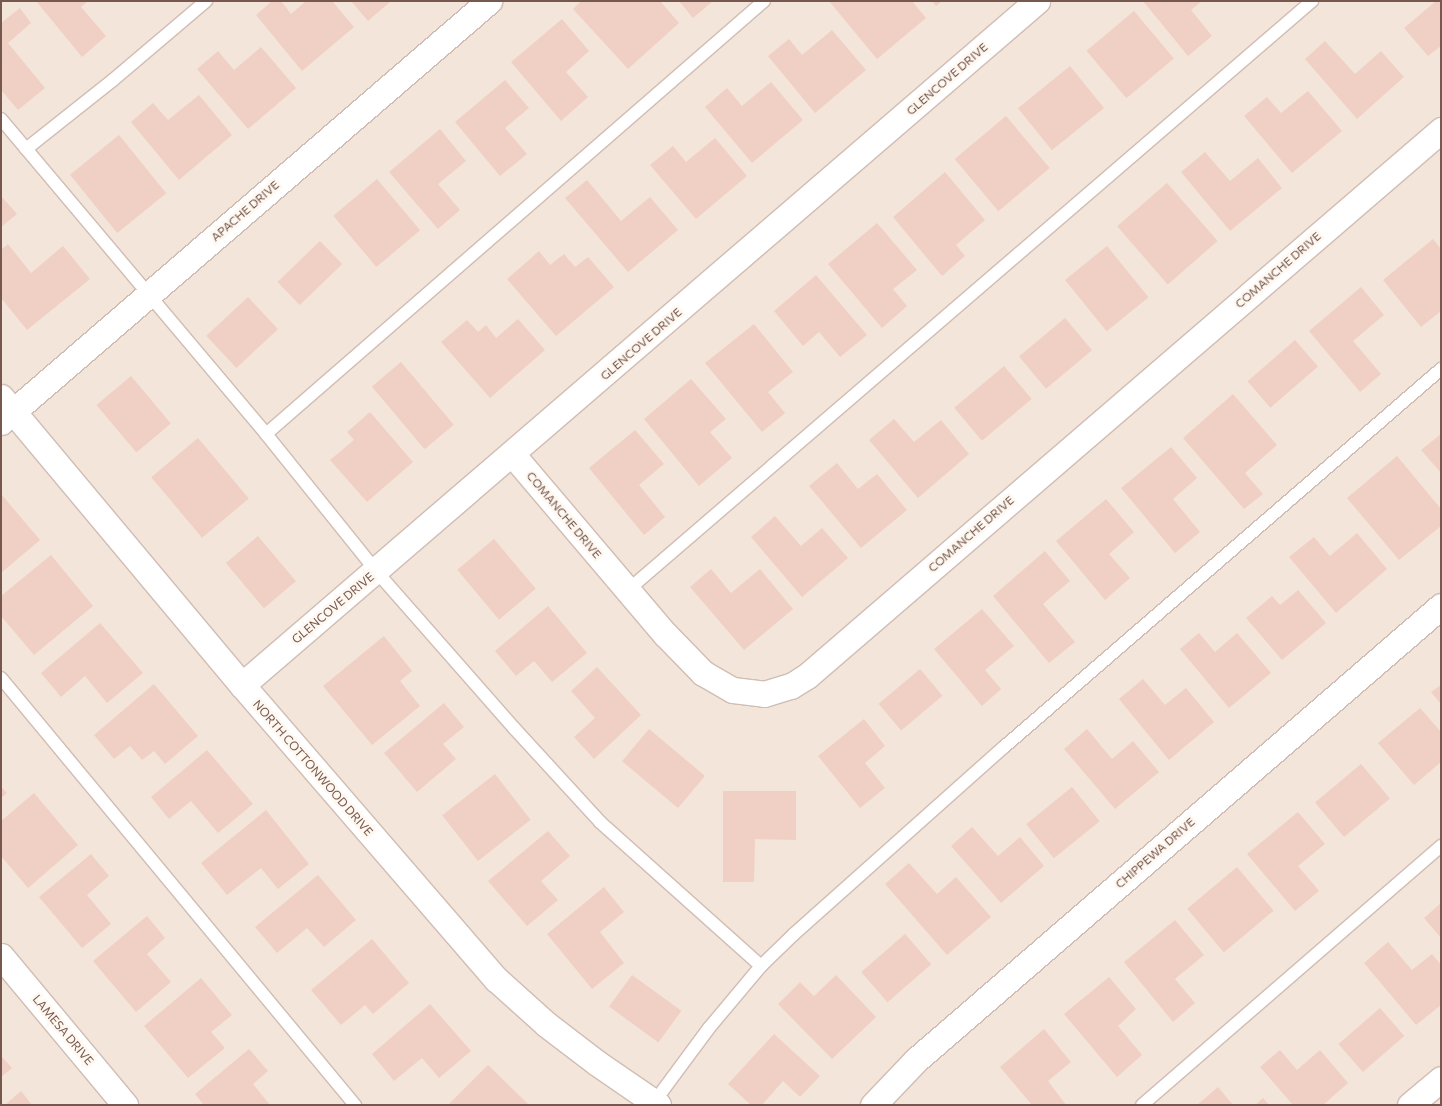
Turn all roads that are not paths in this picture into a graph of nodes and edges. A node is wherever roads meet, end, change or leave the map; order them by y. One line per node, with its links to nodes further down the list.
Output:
1 (206, 1): 8 (lane)
2 (489, 1): 9 (street, APACHE DRIVE)
3 (764, 1): 12 (lane)
4 (1037, 1): 13 (street, GLENCOVE DRIVE)
5 (1312, 1): 15 (lane)
6 (1, 119): 8 (lane)
7 (1441, 130): 15 (street, COMANCHE DRIVE)
8 (26, 149): 9 (lane)
9 (148, 295): 11 (street, APACHE DRIVE); 12 (lane)
10 (1441, 369): 21 (lane)
11 (5, 410): 18 (street, NORTH COTTONWOOD DRIVE)
12 (266, 434): 14 (lane)
13 (513, 454): 14 (street, GLENCOVE DRIVE); 15 (street, COMANCHE DRIVE)
14 (376, 571): 18 (street, GLENCOVE DRIVE); 21 (lane)
15 (628, 590)
16 (1441, 606): 26 (street, CHIPPEWA DRIVE)
17 (1, 678): 25 (lane)
18 (242, 685): 23 (street, NORTH COTTONWOOD DRIVE)
19 (1441, 846): 27 (lane)
20 (1, 956): 24 (street, LAMESA DRIVE)
21 (761, 966): 23 (lane)
22 (1441, 1078): 28 (street)
23 (655, 1104)
24 (126, 1105)
25 (355, 1105)
26 (873, 1105)
27 (1142, 1105)
28 (1410, 1105)

